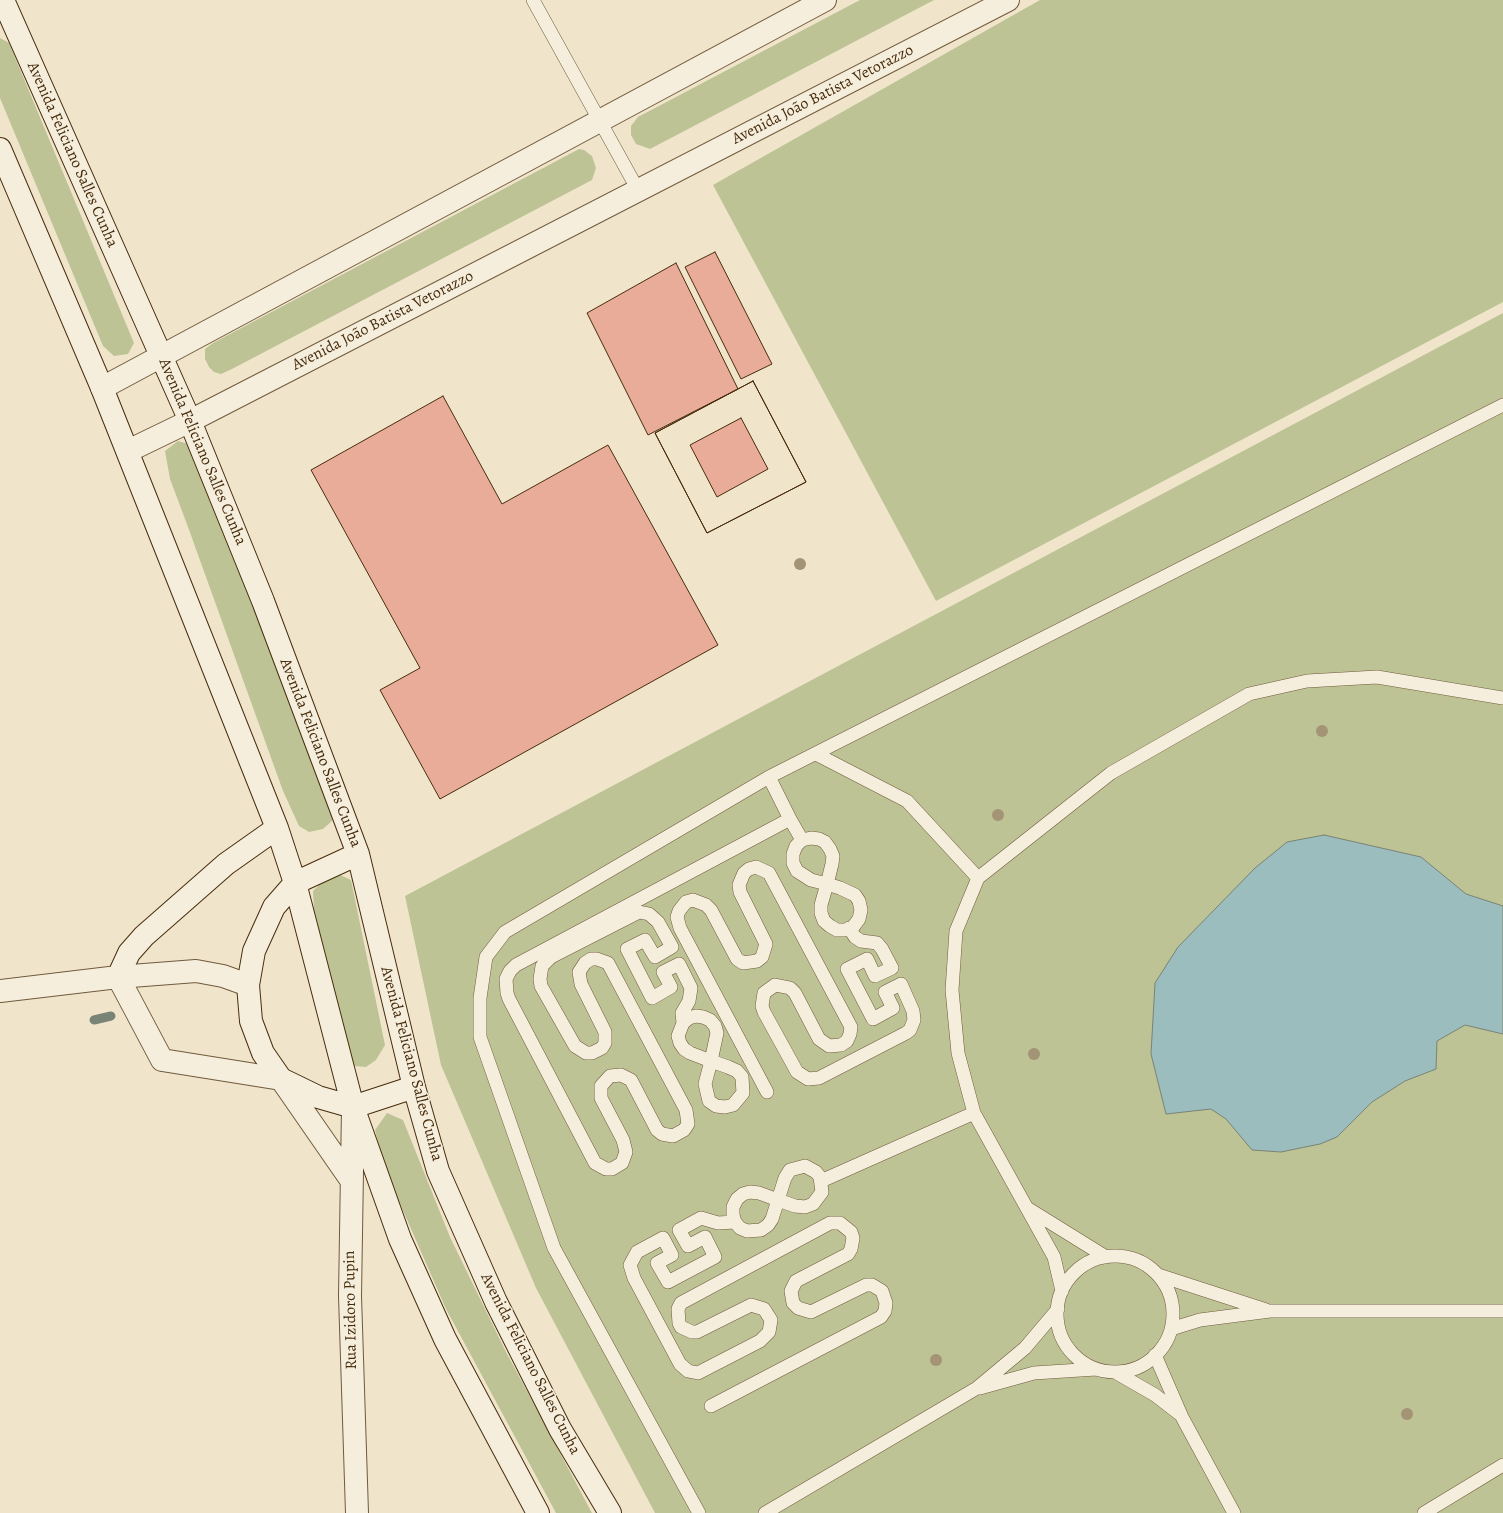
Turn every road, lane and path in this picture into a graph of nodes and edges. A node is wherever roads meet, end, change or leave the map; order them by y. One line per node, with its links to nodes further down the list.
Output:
1 (533, 0): 5 (lane)
2 (826, 0): 5 (main road)
3 (1008, 0): 7 (main road, Avenida João Batista Vetorazzo)
4 (4, 8): 8 (main road, Avenida Feliciano Salles Cunha)
5 (600, 121): 7 (lane); 8 (main road)
6 (0, 149): 9 (main road)
7 (638, 190): 11 (main road, Avenida João Batista Vetorazzo)
8 (163, 357): 9 (main road); 11 (main road, Avenida Feliciano Salles Cunha)
9 (102, 388): 12 (main road)
10 (1503, 405): 14 (lane)
11 (190, 421): 12 (main road, Avenida João Batista Vetorazzo); 19 (main road, Avenida Feliciano Salles Cunha)
12 (128, 451): 17 (main road)
13 (1503, 698): 20 (lane)
14 (816, 754): 15 (lane); 20 (lane)
15 (769, 777): 16 (lane); 55 (lane)
16 (790, 819): 18 (lane); 27 (lane)
17 (277, 828): 21 (main road); 24 (main road)
18 (802, 840): 22 (lane); 22 (lane)
19 (358, 854): 21 (main road); 29 (main road, Avenida Feliciano Salles Cunha)
20 (978, 878): 32 (lane)
21 (295, 883): 25 (main road); 31 (main road)
22 (827, 884): 23 (lane); 23 (lane)
23 (849, 928): 30 (lane)
24 (118, 977): 25 (main road); 26 (main road); 28 (main road)
25 (248, 985): 28 (main road)
26 (0, 991)
27 (683, 1022): 27 (lane)
28 (281, 1079): 31 (main road); 33 (main road)
29 (414, 1087): 31 (main road); 54 (main road, Avenida Feliciano Salles Cunha)
30 (767, 1092)
31 (353, 1107): 33 (main road, Rua Izidoro Pupin); 53 (main road)
32 (974, 1113): 34 (lane); 36 (lane)
33 (351, 1180): 52 (main road, Rua Izidoro Pupin)
34 (821, 1181): 35 (lane); 35 (lane)
35 (778, 1200): 37 (lane); 37 (lane)
36 (1026, 1207): 38 (lane); 40 (lane)
37 (736, 1222): 49 (lane)
38 (1106, 1257): 39 (lane); 40 (lane)
39 (1158, 1275): 42 (lane); 44 (lane)
40 (1062, 1290): 41 (lane)
41 (1058, 1309): 46 (lane); 48 (lane)
42 (1270, 1311): 43 (lane); 44 (lane)
43 (1503, 1311)
44 (1171, 1329): 45 (lane)
45 (1155, 1355): 47 (lane); 50 (lane)
46 (1096, 1369): 47 (lane); 48 (lane)
47 (1115, 1372): 50 (lane)
48 (977, 1388): 56 (lane)
49 (711, 1406)
50 (1182, 1417): 57 (lane)
51 (1503, 1465): 58 (lane)
52 (357, 1513)
53 (538, 1513)
54 (610, 1513)
55 (699, 1513)
56 (764, 1513)
57 (1234, 1513)
58 (1424, 1513)

